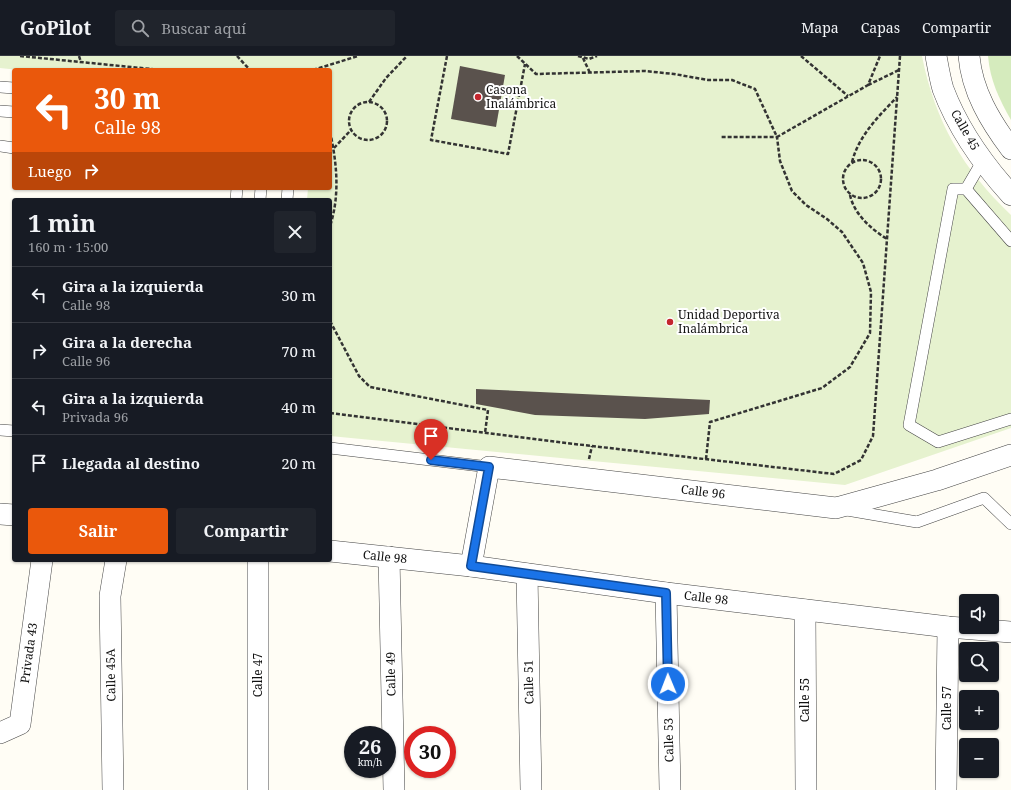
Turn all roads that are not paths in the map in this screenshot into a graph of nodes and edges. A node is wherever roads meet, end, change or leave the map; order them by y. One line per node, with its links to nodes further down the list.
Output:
1 (936, 56): 10 (street, Calle 45)
2 (969, 56): 9 (street)
3 (0, 87): 4 (lane)
4 (12, 88)
5 (0, 111): 6 (lane)
6 (12, 112)
7 (0, 146): 8 (lane)
8 (12, 148)
9 (1011, 149)
10 (983, 160): 11 (lane); 12 (street, Calle 45)
11 (966, 189): 13 (lane); 14 (lane)
12 (1011, 195)
13 (1011, 241)
14 (1011, 419)
15 (0, 430): 16 (lane)
16 (12, 431)
17 (332, 448): 19 (lane)
18 (1011, 455): 20 (street, Calle 96)
19 (489, 467): 20 (street, Calle 96); 29 (street)
20 (836, 508): 23 (lane)
21 (0, 514): 22 (street)
22 (12, 515)
23 (1011, 524)
24 (332, 551): 25 (street, Calle 98)
25 (389, 557): 29 (street, Calle 98); 38 (street, Calle 49)
26 (42, 562): 35 (street, Privada 43)
27 (116, 562): 36 (street, Calle 45A)
28 (258, 562): 37 (street, Calle 47)
29 (471, 566): 30 (street, Calle 98)
30 (527, 574): 31 (street, Calle 98); 39 (street, Calle 51)
31 (666, 593): 32 (street, Calle 98); 40 (street, Calle 53)
32 (805, 610): 33 (street, Calle 98); 41 (street, Calle 55)
33 (948, 627): 34 (street, Calle 98); 42 (street, Calle 57)
34 (1011, 632)
35 (0, 733)
36 (113, 790)
37 (258, 790)
38 (394, 790)
39 (531, 790)
40 (670, 790)
41 (806, 790)
42 (946, 790)

